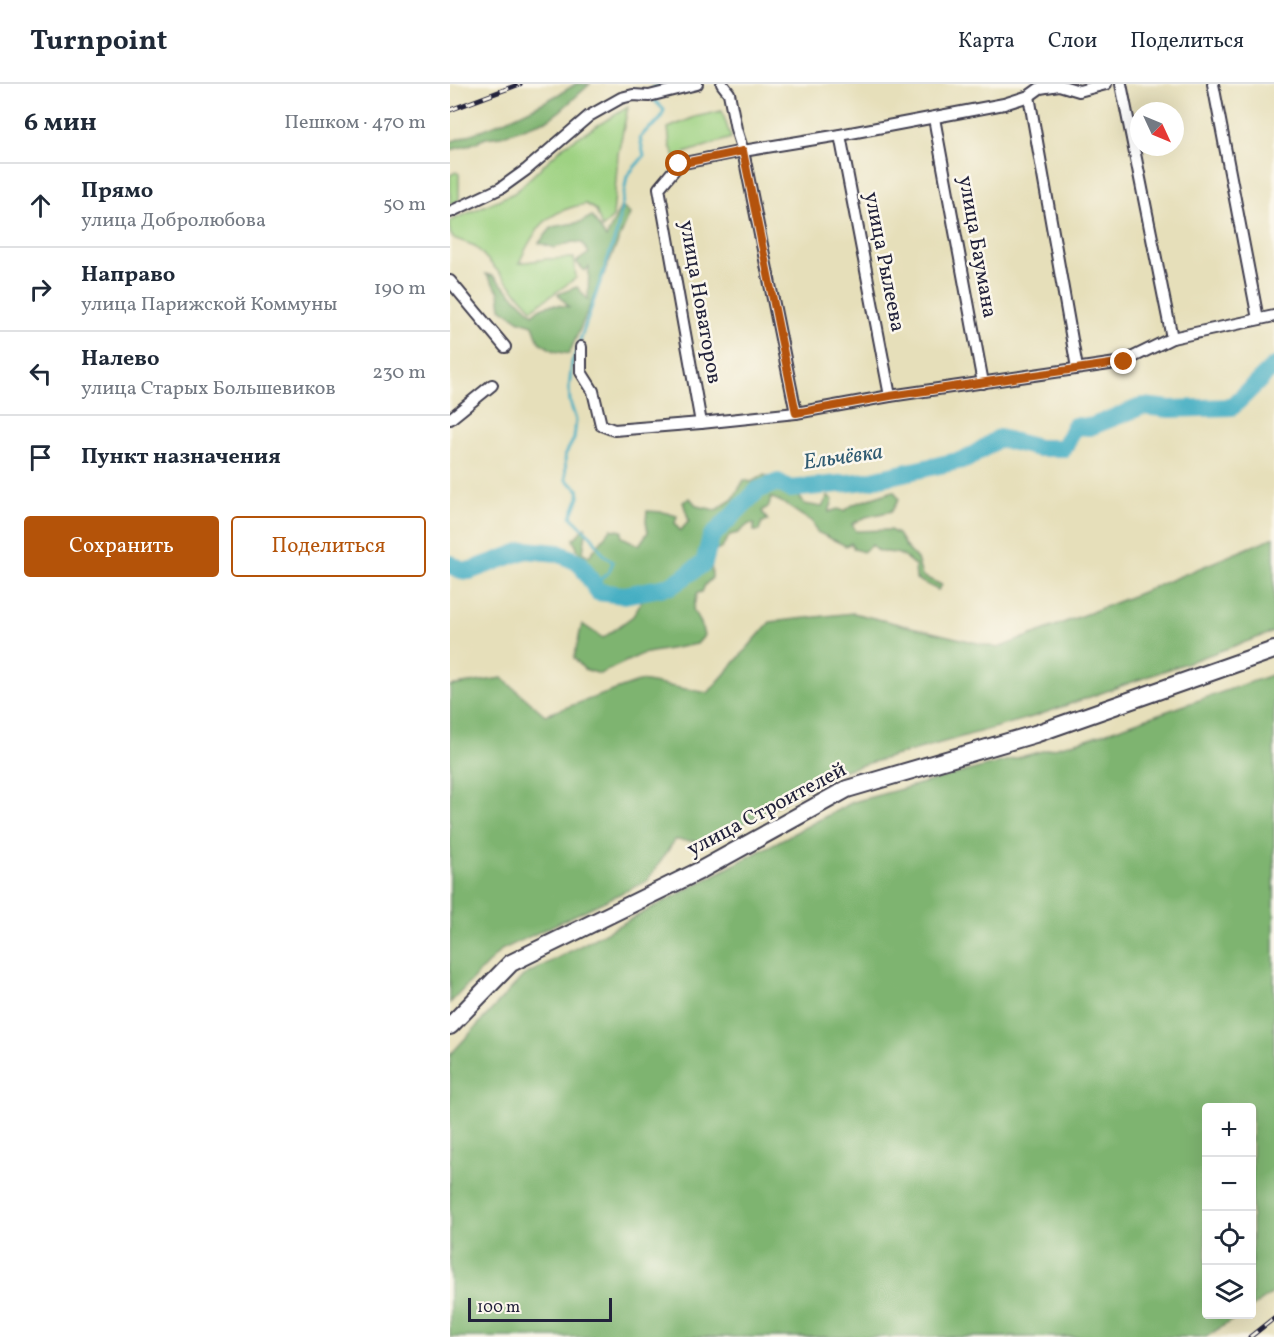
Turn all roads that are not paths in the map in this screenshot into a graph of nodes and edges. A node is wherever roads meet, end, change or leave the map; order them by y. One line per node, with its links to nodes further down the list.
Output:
1 (698, 84): 10 (street)
2 (722, 84): 9 (street)
3 (1106, 84): 6 (street)
4 (1121, 84): 14 (street)
5 (1213, 84): 13 (street)
6 (1029, 96): 7 (street); 17 (street)
7 (934, 118): 8 (street); 18 (street, улица Баумана)
8 (840, 135): 9 (street); 20 (street, улица Рылеева)
9 (743, 151): 21 (street); 23 (street, улица Новаторов)
10 (450, 212)
11 (451, 285): 15 (street)
12 (1274, 316): 13 (street)
13 (1258, 319): 14 (street)
14 (1172, 338): 17 (street)
15 (504, 347)
16 (581, 347): 23 (street)
17 (1077, 368): 18 (street)
18 (983, 383): 20 (street)
19 (492, 385): 22 (street)
20 (890, 396): 21 (street)
21 (796, 413): 23 (street)
22 (450, 419)
23 (701, 423)
24 (1274, 650): 25 (main road, улица Строителей)
25 (450, 1026)

